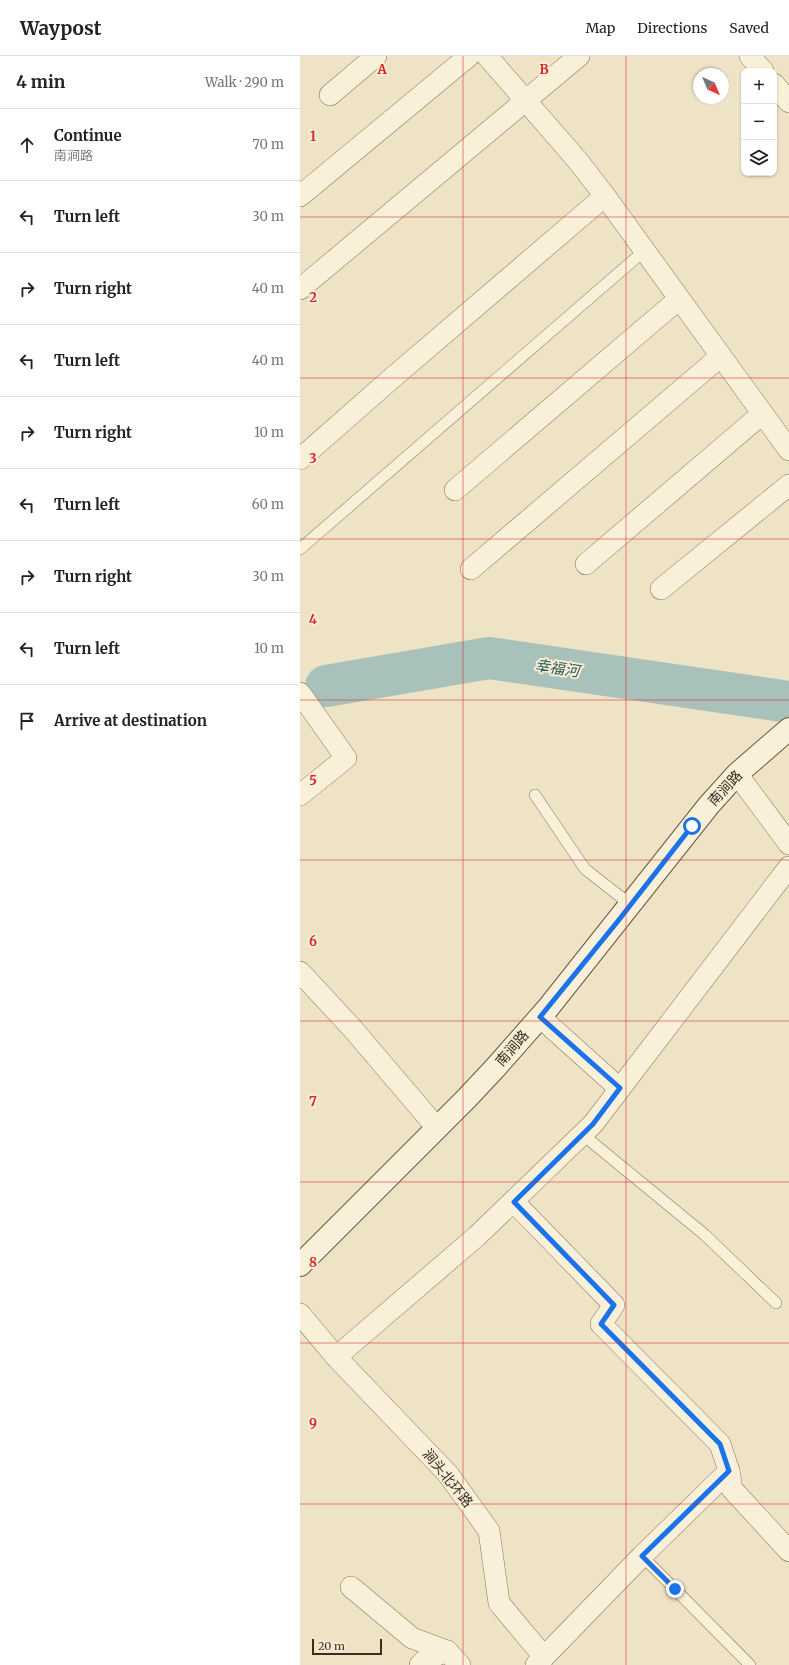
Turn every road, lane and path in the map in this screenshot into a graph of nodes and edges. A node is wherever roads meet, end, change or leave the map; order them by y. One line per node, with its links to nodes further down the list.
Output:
1 (376, 56): 8 (street)
2 (469, 56): 11 (street)
3 (487, 56): 9 (street)
4 (579, 56): 9 (street)
5 (750, 56): 6 (street)
6 (760, 68)
7 (777, 88): 10 (street)
8 (330, 95)
9 (526, 101): 12 (street); 14 (street)
10 (789, 102)
11 (300, 196)
12 (605, 196): 13 (street); 19 (street)
13 (644, 251): 15 (street); 22 (lane)
14 (300, 289)
15 (679, 299): 16 (street); 21 (street)
16 (721, 356): 17 (street); 24 (street)
17 (762, 414): 18 (street); 23 (street)
18 (789, 450)
19 (300, 459)
20 (789, 485): 25 (street)
21 (455, 490)
22 (300, 549)
23 (586, 564)
24 (471, 568)
25 (661, 589)
26 (300, 693): 29 (street)
27 (789, 729): 28 (main road, 南涧路)
28 (737, 774): 31 (street); 33 (main road, 南涧路)
29 (300, 795)
30 (535, 795): 33 (lane)
31 (789, 844)
32 (789, 867): 36 (street)
33 (631, 905): 35 (main road, 南涧路)
34 (300, 972): 37 (street)
35 (540, 1017): 36 (street); 37 (main road, 南涧路)
36 (620, 1088): 38 (street)
37 (437, 1128): 40 (main road, 南涧路)
38 (582, 1134): 39 (street); 41 (lane)
39 (514, 1202): 43 (street); 44 (street)
40 (300, 1265)
41 (776, 1303)
42 (300, 1314): 43 (street, 涧头北环路)
43 (336, 1357): 49 (street, 涧头北环路)
44 (729, 1471): 45 (street); 46 (street)
45 (789, 1551)
46 (642, 1556): 49 (street); 51 (lane)
47 (351, 1587): 48 (street)
48 (453, 1658): 50 (street)
49 (540, 1661)
50 (420, 1665)
51 (750, 1665)

